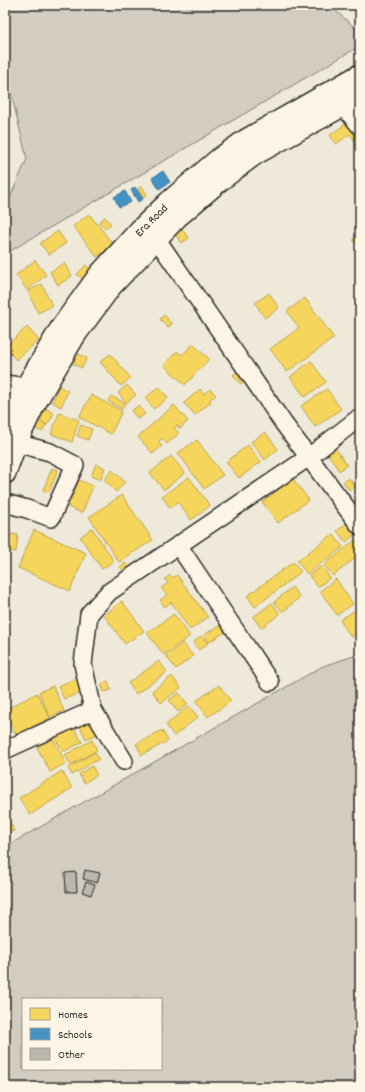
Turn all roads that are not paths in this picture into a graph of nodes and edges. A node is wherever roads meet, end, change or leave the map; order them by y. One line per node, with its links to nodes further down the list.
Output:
1 (360, 75): 5 (main road, Era Road)
2 (351, 101): 3 (street); 4 (main road)
3 (360, 126)
4 (156, 238): 5 (main road); 10 (street)
5 (87, 305): 7 (main road, Era Road); 9 (main road)
6 (5, 384): 7 (street)
7 (26, 387): 9 (main road, Era Road)
8 (360, 417): 10 (street)
9 (10, 436): 11 (main road); 12 (street)
10 (309, 457): 13 (street); 14 (street)
11 (5, 473)
12 (5, 503)
13 (360, 526)
14 (178, 545): 15 (street); 16 (street)
15 (270, 682)
16 (93, 710): 17 (street); 18 (street)
17 (5, 750)
18 (124, 761)

